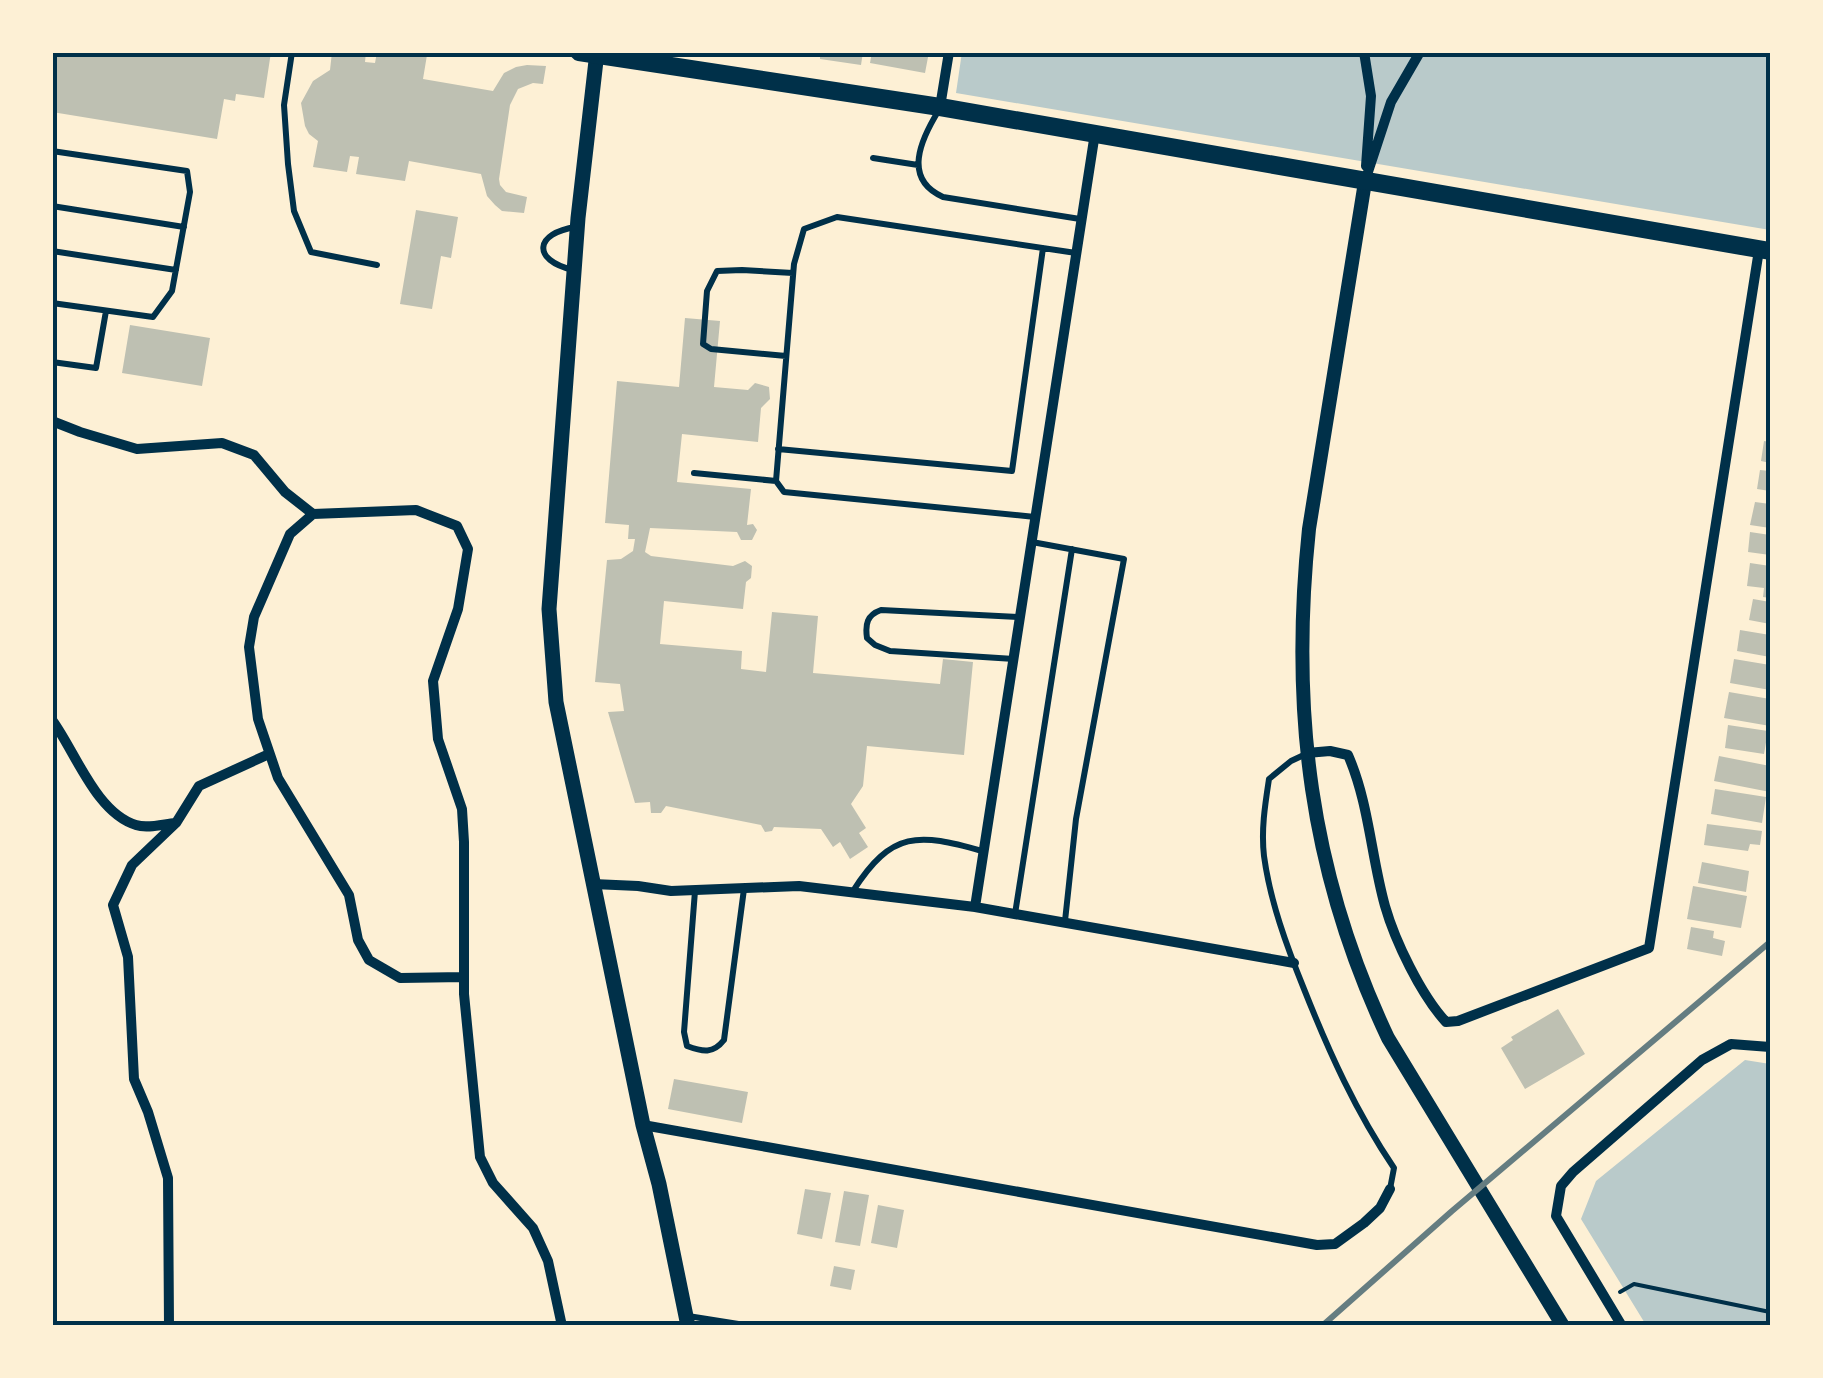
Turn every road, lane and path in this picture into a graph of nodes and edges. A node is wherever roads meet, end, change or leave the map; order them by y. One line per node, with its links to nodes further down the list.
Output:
1 (292, 52): 20 (lane)
2 (949, 52): 6 (street)
3 (1364, 52): 11 (street)
4 (1420, 52): 11 (street)
5 (591, 54): 6 (main road); 15 (main road)
6 (940, 107): 7 (main road); 10 (lane)
7 (1095, 134): 11 (main road); 13 (street)
8 (52, 152): 14 (lane)
9 (873, 158): 10 (lane)
10 (918, 164): 13 (lane)
11 (1365, 182): 17 (main road); 39 (street)
12 (52, 206): 14 (lane)
13 (1082, 219): 19 (street)
14 (184, 226): 21 (lane)
15 (578, 227): 22 (main road); 22 (lane)
16 (1043, 248): 19 (lane); 23 (lane); 29 (lane)
17 (1765, 250): 39 (street)
18 (52, 251): 21 (lane)
19 (1076, 253): 33 (street)
20 (377, 265)
21 (176, 270): 25 (lane)
22 (574, 270): 43 (main road)
23 (793, 273): 26 (lane); 26 (lane)
24 (52, 304): 25 (lane)
25 (106, 311): 27 (lane)
26 (786, 356): 29 (lane)
27 (52, 362)
28 (52, 421): 32 (street)
29 (778, 449): 31 (lane)
30 (694, 473): 31 (lane)
31 (776, 482): 33 (lane)
32 (312, 514): 40 (street); 51 (street)
33 (1036, 517): 34 (street)
34 (1032, 542): 35 (lane); 36 (street)
35 (1072, 550): 48 (lane); 49 (lane)
36 (1020, 616): 37 (street); 37 (lane)
37 (1014, 659): 42 (street)
38 (52, 720): 41 (street)
39 (1307, 753): 50 (lane); 61 (street)
40 (269, 754): 41 (street); 51 (street)
41 (176, 823): 58 (street)
42 (984, 852): 46 (lane); 47 (street)
43 (594, 884): 45 (street); 53 (main road)
44 (744, 889): 45 (street); 45 (lane); 46 (street)
45 (695, 891)
46 (853, 892): 47 (street)
47 (975, 907): 48 (street)
48 (1015, 914): 49 (street)
49 (1065, 923): 50 (street)
50 (1294, 963): 54 (lane)
51 (464, 977): 59 (street)
52 (1770, 1046): 55 (street)
53 (644, 1126): 54 (street); 57 (main road)
54 (1390, 1189)
55 (1607, 1300): 56 (path); 62 (street)
56 (1770, 1312)
57 (687, 1321): 60 (lane)
58 (169, 1326)
59 (562, 1326)
60 (751, 1326)
61 (1563, 1326)
62 (1622, 1326)

